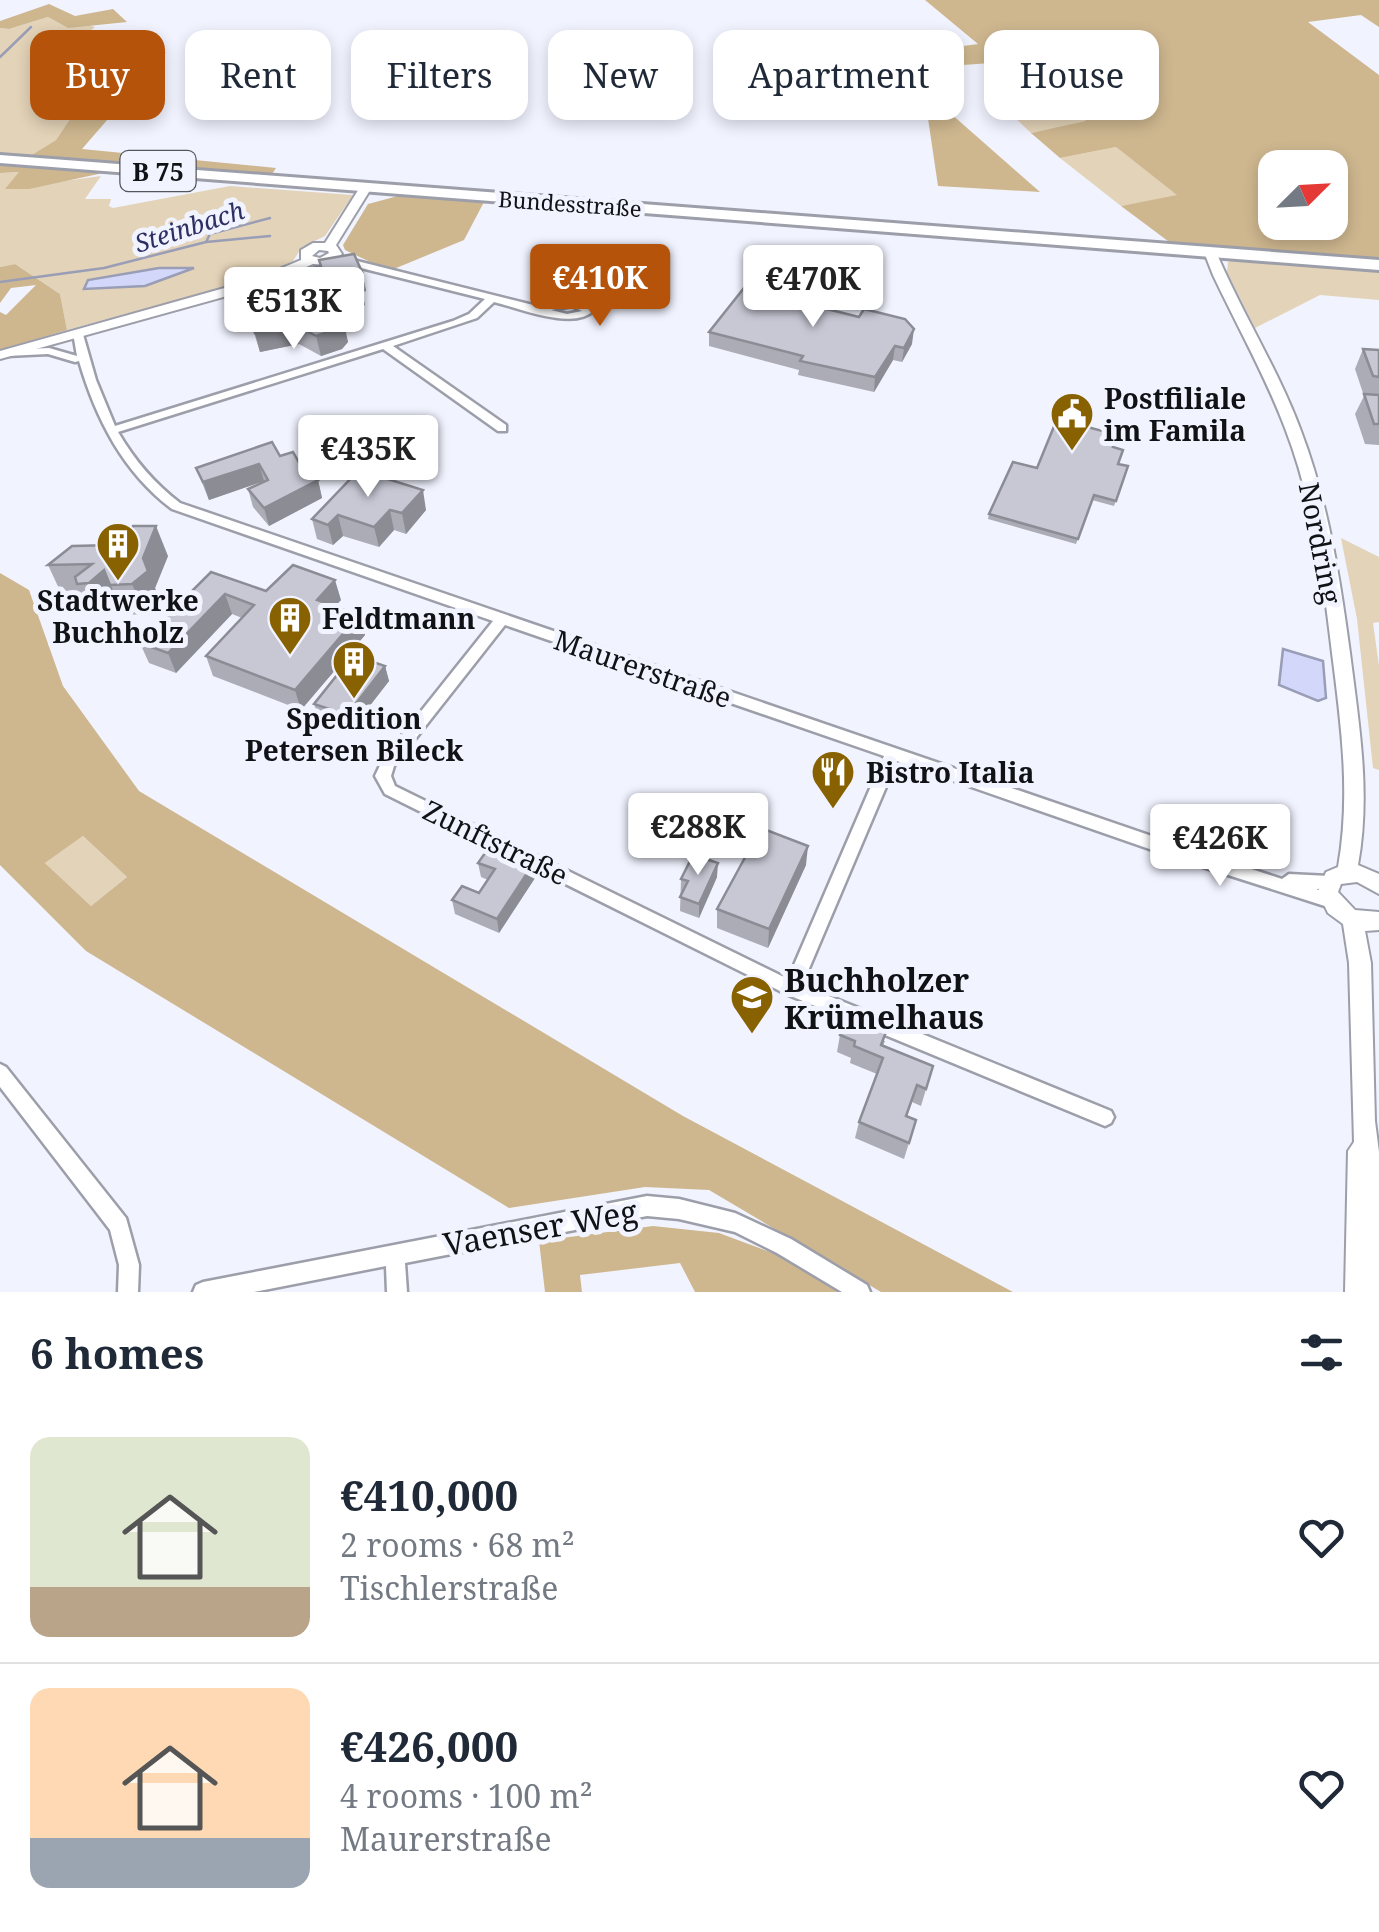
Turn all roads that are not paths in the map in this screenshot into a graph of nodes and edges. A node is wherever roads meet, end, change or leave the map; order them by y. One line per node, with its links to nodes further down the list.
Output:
1 (0, 159): 2 (main road, Bundesstraße / B 75)
2 (362, 195): 3 (main road, Bundesstraße / B 75); 4 (street)
3 (1180, 250): 5 (main road, Bundesstraße / B 75); 7 (street)
4 (331, 252): 8 (street); 10 (street)
5 (1216, 253): 6 (main road, Bundesstraße / B 75); 7 (street)
6 (1379, 265)
7 (1218, 271): 18 (street, Nordring)
8 (491, 299): 9 (street); 11 (street)
9 (538, 309)
10 (73, 334): 12 (street); 13 (street, Maurerstraße)
11 (384, 345): 14 (street); 15 (street)
12 (4, 354): 13 (street)
13 (79, 363): 15 (street, Maurerstraße)
14 (502, 428)
15 (113, 430): 16 (street, Maurerstraße)
16 (502, 620): 17 (street, Maurerstraße); 22 (street, Zunftstraße)
17 (892, 754): 20 (street, Maurerstraße); 22 (street)
18 (1356, 832): 19 (street, Nordring); 20 (street, Nordring)
19 (1375, 882): 20 (street, Nordring)
20 (1335, 885): 21 (street)
21 (1367, 921): 25 (street)
22 (792, 989): 24 (street, Zunftstraße)
23 (0, 1072): 27 (street)
24 (1105, 1118)
25 (1364, 1121): 31 (street); 32 (street)
26 (396, 1255): 28 (street, Vaenser Weg); 29 (street); 30 (street, Vaenser Weg)
27 (128, 1292)
28 (203, 1292)
29 (397, 1292)
30 (860, 1292)
31 (1358, 1292)
32 (1375, 1292)

